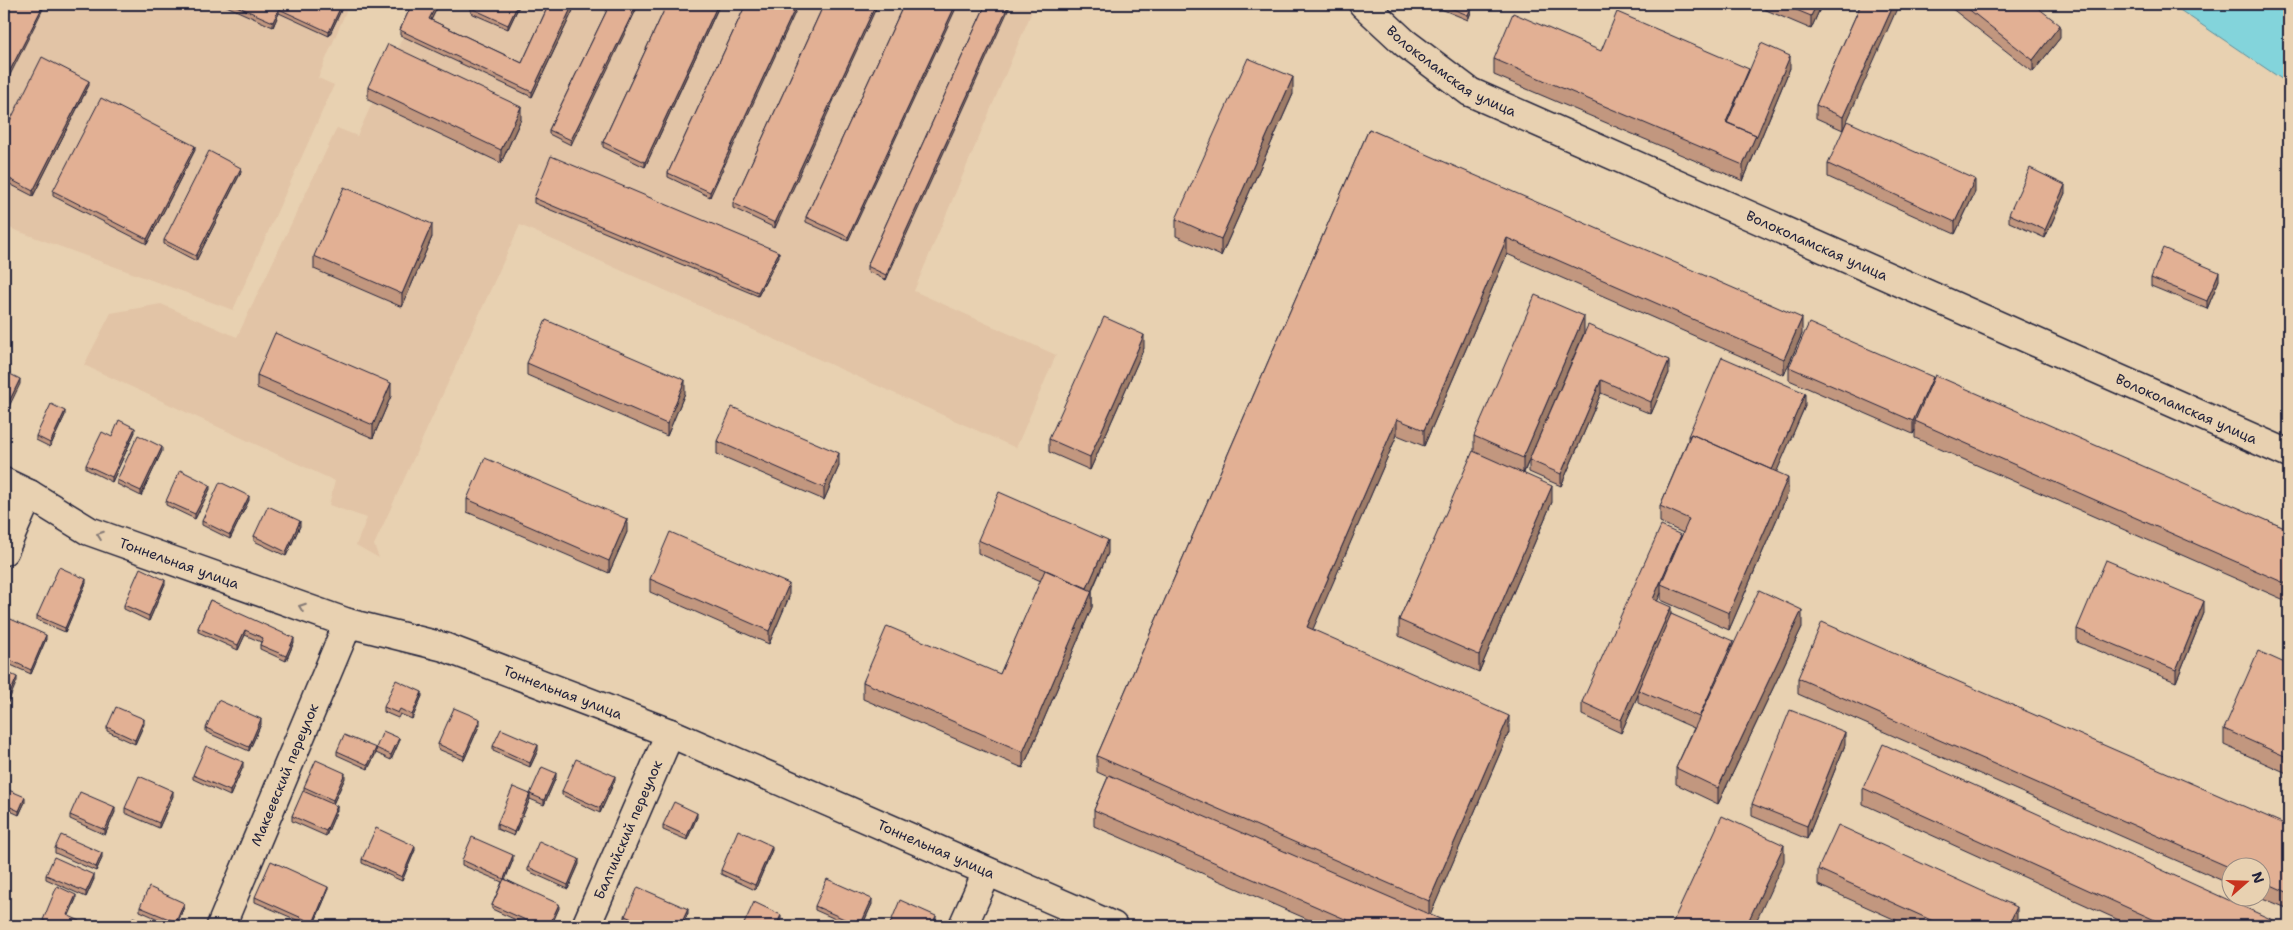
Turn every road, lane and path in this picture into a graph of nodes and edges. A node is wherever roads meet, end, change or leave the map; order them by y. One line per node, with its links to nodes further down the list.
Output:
1 (1363, 4): 2 (street, Волоколамская улица)
2 (2289, 454)
3 (4, 482): 4 (street, Тоннельная улица)
4 (29, 494): 5 (street); 6 (street, Тоннельная улица, one-way to 4)
5 (4, 551)
6 (348, 623): 7 (street, Тоннельная улица); 9 (street, Макеевский переулок)
7 (670, 733): 8 (street, Тоннельная улица); 10 (street, Балтийский переулок)
8 (987, 872): 11 (street); 12 (street, Тоннельная улица)
9 (221, 926)
10 (586, 926)
11 (963, 926)
12 (1113, 926)

